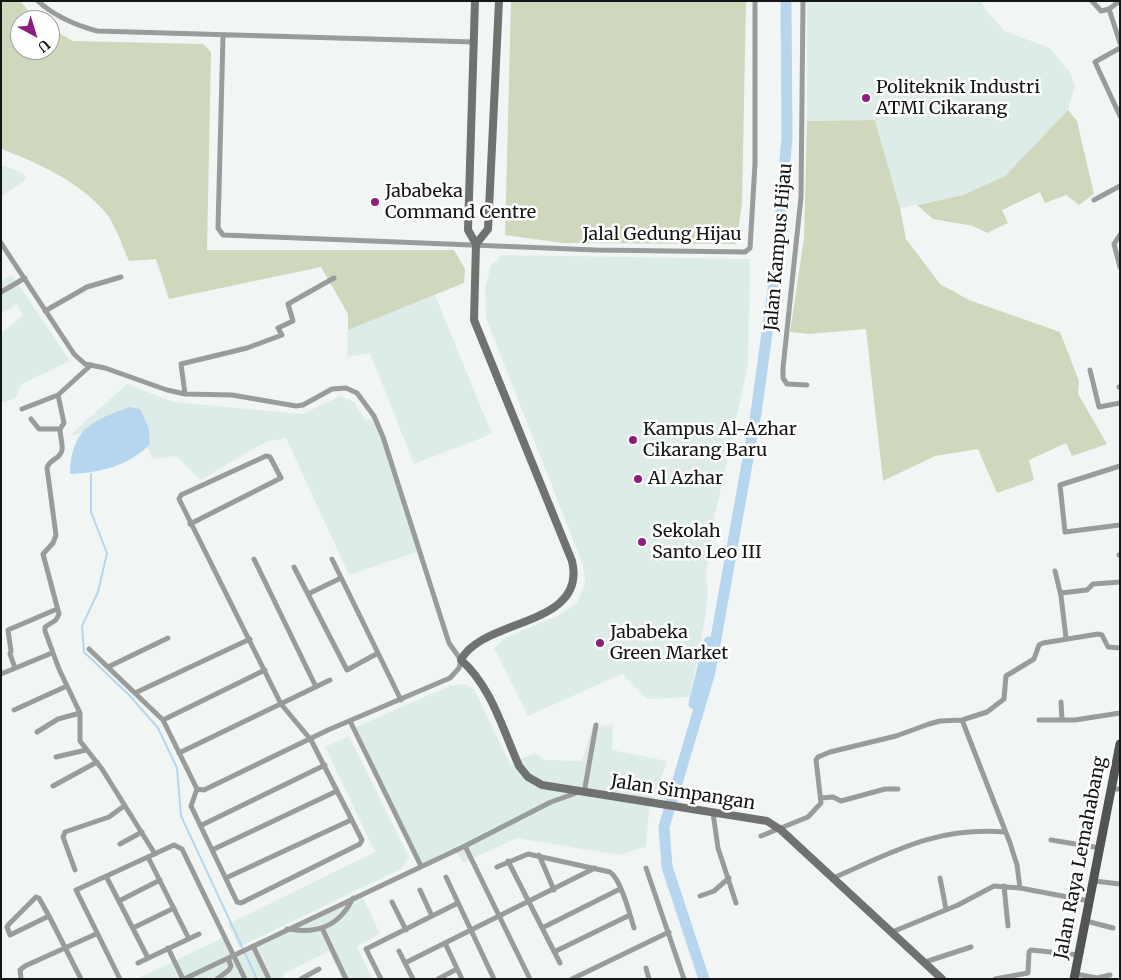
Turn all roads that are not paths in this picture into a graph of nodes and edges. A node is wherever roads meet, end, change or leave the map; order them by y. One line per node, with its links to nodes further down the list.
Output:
1 (38, 1): 9 (street)
2 (475, 1): 10 (street)
3 (498, 1): 18 (street)
4 (755, 1): 18 (street, Jalal Gedung Hijau)
5 (803, 1): 27 (street, Jalan Kampus Hijau)
6 (1092, 1): 8 (street)
7 (1120, 1): 8 (street)
8 (1109, 9): 11 (street)
9 (223, 36): 10 (street); 18 (street)
10 (474, 42): 18 (street)
11 (1120, 43)
12 (1120, 48): 13 (street)
13 (1120, 116)
14 (1120, 186): 15 (street)
15 (1094, 200)
16 (1120, 235): 19 (street)
17 (1, 243): 21 (street)
18 (476, 244): 53 (street)
19 (1120, 267)
20 (121, 277): 24 (street)
21 (25, 278): 23 (street); 24 (street)
22 (334, 278): 28 (street)
23 (1, 292)
24 (45, 311): 25 (street)
25 (91, 365): 28 (street); 29 (street)
26 (1090, 370): 30 (street)
27 (807, 385)
28 (185, 394): 53 (street)
29 (58, 395): 31 (street); 33 (street)
30 (1120, 403)
31 (22, 409)
32 (31, 419): 33 (street)
33 (60, 430): 45 (street)
34 (1120, 466): 36 (street)
35 (190, 524): 35 (street); 48 (street)
36 (1120, 525)
37 (254, 559): 60 (street)
38 (332, 560): 41 (street)
39 (294, 566): 44 (street)
40 (1056, 571): 43 (street)
41 (341, 578): 44 (street); 52 (street)
42 (1120, 582): 43 (street)
43 (1061, 593): 47 (street)
44 (308, 594): 52 (street)
45 (57, 609): 51 (street); 55 (street)
46 (168, 638): 54 (street)
47 (1066, 638): 49 (street); 69 (street)
48 (250, 639): 56 (street); 61 (street)
49 (1120, 648)
50 (89, 649): 54 (street)
51 (52, 653): 55 (street); 59 (street)
52 (378, 654): 62 (street)
53 (461, 660): 62 (street); 87 (street, Jalan Simpangan)
54 (108, 667): 61 (street)
55 (15, 668): 57 (street)
56 (265, 670): 64 (street); 68 (street)
57 (1, 674)
58 (330, 680): 60 (street)
59 (67, 686): 65 (street); 66 (street)
60 (316, 687): 64 (street)
61 (135, 693): 68 (street)
62 (401, 700): 72 (street)
63 (1061, 702): 71 (street)
64 (281, 704): 75 (street); 78 (street)
65 (14, 710)
66 (80, 713): 74 (street); 77 (street)
67 (1120, 713): 71 (street)
68 (163, 720): 78 (street)
69 (962, 720): 88 (street); 95 (street)
70 (1039, 720): 71 (street)
71 (1062, 720)
72 (350, 721): 75 (street); 106 (street)
73 (596, 725): 87 (street)
74 (38, 732)
75 (311, 740): 81 (street); 83 (street)
76 (1120, 744): 85 (main road, Jalan Raya Lemahabang)
77 (86, 750): 79 (street); 80 (street)
78 (179, 753): 83 (street)
79 (56, 757)
80 (97, 762): 82 (street); 89 (street)
81 (325, 765): 86 (street); 92 (street)
82 (53, 786)
83 (197, 789): 92 (street)
84 (898, 789): 88 (street)
85 (1115, 789): 100 (main road, Jalan Raya Lemahabang)
86 (337, 791): 91 (street); 101 (street)
87 (582, 792): 90 (street, Jalan Simpangan); 99 (street)
88 (821, 798): 93 (street)
89 (124, 806): 94 (street); 110 (street)
90 (713, 813): 93 (street, Jalan Simpangan); 114 (street)
91 (351, 820): 113 (street); 113 (street)
92 (202, 825): 101 (street)
93 (781, 830): 96 (street); 115 (street, Jalan Simpangan)
94 (142, 832): 98 (street); 102 (street)
95 (1005, 832): 115 (street); 121 (street)
96 (761, 836)
97 (1051, 840): 100 (street)
98 (120, 844)
99 (465, 846): 106 (street); 138 (street)
100 (1100, 848): 118 (main road, Jalan Raya Lemahabang)
101 (212, 850): 113 (street)
102 (155, 854): 104 (street); 161 (street)
103 (539, 855): 105 (street); 108 (street); 124 (street)
104 (148, 856): 111 (street); 117 (street)
105 (508, 861): 107 (street); 130 (street)
106 (421, 866): 126 (street)
107 (497, 867)
108 (595, 868): 122 (street); 124 (street)
109 (646, 868): 149 (street)
110 (74, 870)
111 (106, 876): 127 (street); 151 (street)
112 (446, 876): 131 (street)
113 (226, 878)
114 (729, 878): 125 (street); 132 (street)
115 (833, 878): 150 (street, Jalan Simpangan)
116 (940, 878): 134 (street)
117 (160, 880): 127 (street); 133 (street)
118 (1094, 881): 119 (street); 128 (main road, Jalan Raya Lemahabang)
119 (1120, 884)
120 (1004, 886): 121 (street); 134 (street); 140 (street)
121 (1020, 888): 128 (street)
122 (620, 889): 135 (street); 143 (street)
123 (420, 890): 137 (street)
124 (554, 890): 130 (street)
125 (700, 896)
126 (353, 898): 142 (street); 146 (street)
127 (119, 901): 141 (street)
128 (1089, 901): 139 (main road, Jalan Raya Lemahabang)
129 (392, 902): 147 (street)
130 (529, 902): 138 (street); 143 (street)
131 (458, 903): 137 (street); 148 (street)
132 (736, 903)
133 (174, 908): 141 (street); 153 (street)
134 (946, 909): 150 (street)
135 (630, 915): 144 (street); 160 (street)
136 (48, 916): 136 (street); 157 (street)
137 (432, 916): 147 (street)
138 (500, 916): 148 (street); 188 (street)
139 (1086, 921): 145 (street); 162 (main road, Jalan Raya Lemahabang)
140 (1008, 926)
141 (133, 928): 163 (street)
142 (322, 928): 146 (street); 183 (street)
143 (542, 928): 160 (street)
144 (634, 928)
145 (1113, 928)
146 (286, 929): 155 (street)
147 (406, 930): 184 (street)
148 (471, 930): 154 (street); 187 (street)
149 (669, 932): 189 (street); 191 (street)
150 (892, 932): 166 (street, Jalan Simpangan)
151 (96, 934): 157 (street); 178 (street)
152 (199, 934): 153 (street)
153 (188, 939): 158 (street)
154 (445, 943): 165 (street); 171 (street)
155 (253, 946): 161 (street); 182 (street)
156 (971, 947): 166 (street)
157 (66, 948): 176 (street); 177 (street)
158 (168, 948): 163 (street); 179 (street)
159 (399, 951): 165 (street)
160 (554, 952): 168 (street)
161 (237, 953): 164 (street); 181 (street)
162 (1079, 955): 173 (main road, Jalan Raya Lemahabang); 193 (street)
163 (148, 958): 167 (street)
164 (228, 958): 179 (street); 180 (street)
165 (405, 962): 185 (street)
166 (925, 962): 192 (street, Jalan Simpangan)
167 (138, 963)
168 (560, 963)
169 (646, 968): 190 (street)
170 (319, 969): 174 (street)
171 (458, 969): 175 (street); 186 (street)
172 (1110, 975): 173 (street)
173 (1075, 976)
174 (304, 978)
175 (462, 978)
176 (21, 979)
177 (81, 979)
178 (120, 979)
179 (183, 979)
180 (217, 979)
181 (245, 979)
182 (269, 979)
183 (346, 979)
184 (380, 979)
185 (413, 979)
186 (438, 979)
187 (494, 979)
188 (530, 979)
189 (572, 979)
190 (649, 979)
191 (684, 979)
192 (942, 979)
193 (995, 979)

